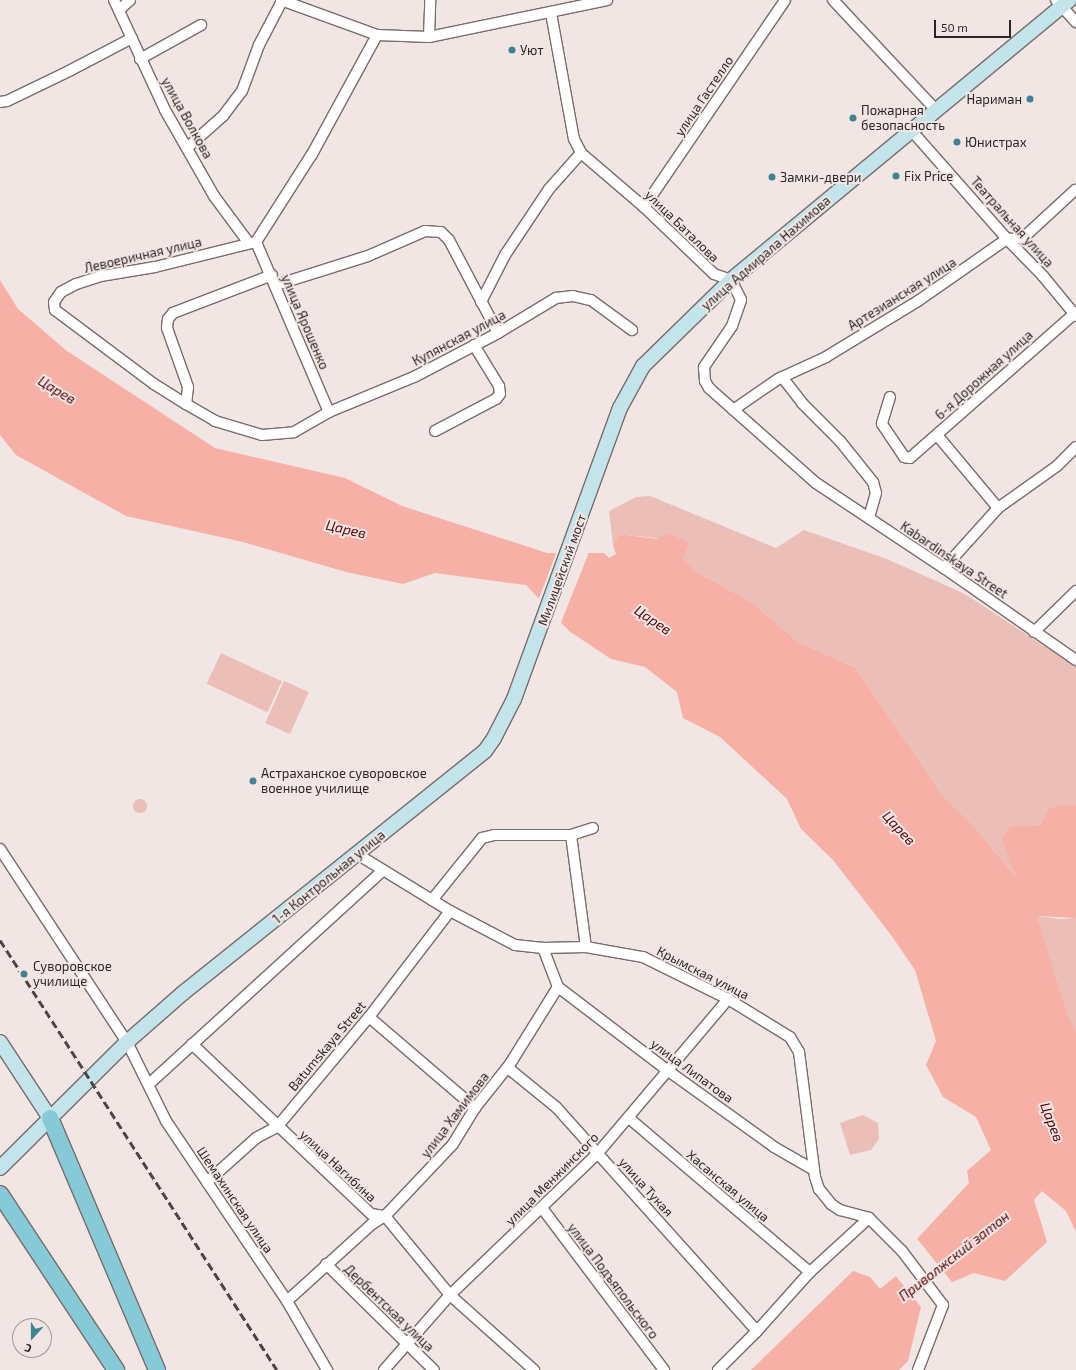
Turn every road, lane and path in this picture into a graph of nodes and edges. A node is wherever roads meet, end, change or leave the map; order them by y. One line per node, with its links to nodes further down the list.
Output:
1 (114, 0): 9 (street, улица Волкова)
2 (130, 0): 9 (street)
3 (281, 0): 13 (street); 20 (street)
4 (430, 0): 14 (street)
5 (607, 0): 10 (street)
6 (785, 0): 23 (street, улица Гастелло)
7 (833, 0): 18 (street)
8 (1062, 2): 11 (street); 18 (main road, улица Адмирала Нахимова)
9 (119, 10): 15 (street, улица Волкова)
10 (551, 13): 14 (street); 21 (street, улица Баталова)
11 (1076, 22)
12 (201, 25): 16 (street)
13 (377, 35): 14 (street); 25 (street)
14 (429, 37)
15 (132, 38): 16 (street, улица Волкова); 17 (street)
16 (140, 59): 20 (street, улица Волкова)
17 (4, 101)
18 (934, 109): 19 (main road, улица Адмирала Нахимова)
19 (911, 130): 24 (street, Театральная улица); 27 (main road, улица Адмирала Нахимова)
20 (188, 147): 25 (street, улица Волкова)
21 (581, 153): 23 (street, улица Баталова); 29 (street)
22 (1075, 190): 24 (street, Артезианская улица)
23 (644, 207): 27 (street, улица Баталова)
24 (1007, 239): 30 (street, Театральная улица); 34 (street, Артезианская улица)
25 (252, 242): 26 (street, улица Ярошенко); 36 (street, Левоеричная улица)
26 (272, 275): 28 (street, улица Ярошенко); 36 (street)
27 (731, 280): 37 (street); 42 (main road, улица Адмирала Нахимова)
28 (276, 285): 29 (street); 38 (street, улица Ярошенко)
29 (481, 302): 32 (street)
30 (1075, 314): 41 (street, 6-я Дорожная улица)
31 (632, 330): 32 (street, Купянская улица)
32 (498, 333): 33 (street, Купянская улица)
33 (474, 345): 38 (street, Купянская улица); 40 (street)
34 (782, 377): 37 (street, Артезианская улица); 45 (street)
35 (890, 396): 41 (street, 6-я Дорожная улица)
36 (186, 404): 39 (street, Левоеричная улица)
37 (733, 410): 45 (street, Kabardinskaya Street)
38 (329, 412): 39 (street, Купянская улица)
39 (294, 432)
40 (435, 432)
41 (937, 435): 44 (street)
42 (609, 442): 50 (main road, Милицейский мост)
43 (1076, 447): 44 (street)
44 (998, 508): 46 (street)
45 (869, 518): 46 (street, Kabardinskaya Street)
46 (944, 568): 48 (street, Kabardinskaya Street)
47 (1076, 591): 48 (street)
48 (1034, 632): 49 (street, Kabardinskaya Street)
49 (1076, 660)
50 (514, 699): 54 (main road, 1-я Контрольная улица)
51 (593, 828): 52 (street)
52 (571, 835): 56 (street); 58 (street)
53 (0, 849): 64 (street, Шемахинская улица)
54 (357, 854): 55 (street, Крымская улица); 64 (main road, 1-я Контрольная улица)
55 (383, 870): 56 (street, Крымская улица); 65 (street)
56 (432, 900): 57 (street, Крымская улица)
57 (450, 911): 59 (street, Крымская улица); 62 (street, Batumskaya Street)
58 (586, 947): 59 (street, Крымская улица); 61 (street, Крымская улица)
59 (543, 948): 60 (street)
60 (558, 987): 66 (street, улица Хамимова); 67 (street, улица Липатова)
61 (728, 999): 67 (street, улица Менжинского); 75 (street, Крымская улица)
62 (369, 1017): 69 (street); 72 (street, Batumskaya Street)
63 (0, 1042): 70 (main road)
64 (127, 1042): 68 (street, Шемахинская улица); 70 (main road, 1-я Контрольная улица)
65 (192, 1044): 68 (street); 72 (street, улица Нагибина)
66 (508, 1068): 69 (street, улица Хамимова); 73 (street, улица Тукая)
67 (667, 1070): 71 (street, улица Менжинского); 75 (street, улица Липатова)
68 (149, 1084): 76 (street, Шемахинская улица)
69 (475, 1108): 79 (street, улица Хамимова)
70 (50, 1118): 74 (main road, 1-я Контрольная улица); 88 (main road)
71 (630, 1119): 73 (street, улица Менжинского); 82 (street, Хасанская улица)
72 (277, 1127): 76 (street, Batumskaya Street); 79 (street, улица Нагибина)
73 (598, 1153): 78 (street, улица Менжинского); 85 (street, улица Тукая)
74 (0, 1168)
75 (814, 1170): 80 (street, Крымская улица)
76 (208, 1182): 84 (street, Шемахинская улица)
77 (0, 1194): 87 (main road)
78 (542, 1208): 83 (street, улица Менжинского); 93 (street, улица Подъяпольского)
79 (385, 1216): 81 (street, улица Хамимова); 83 (street, улица Нагибина)
80 (869, 1218): 82 (street); 95 (street)
81 (326, 1264): 84 (street, улица Хамимова); 86 (street, Дербентская улица)
82 (810, 1272): 85 (street)
83 (450, 1295): 86 (street, улица Менжинского); 92 (street, улица Нагибина)
84 (287, 1301): 89 (street, Шемахинская улица)
85 (757, 1332): 94 (street)
86 (405, 1344): 90 (street, улица Менжинского); 91 (street, Дербентская улица)
87 (116, 1370)
88 (158, 1370)
89 (327, 1370)
90 (384, 1370)
91 (434, 1370)
92 (534, 1370)
93 (664, 1370)
94 (718, 1370)
95 (918, 1370)

